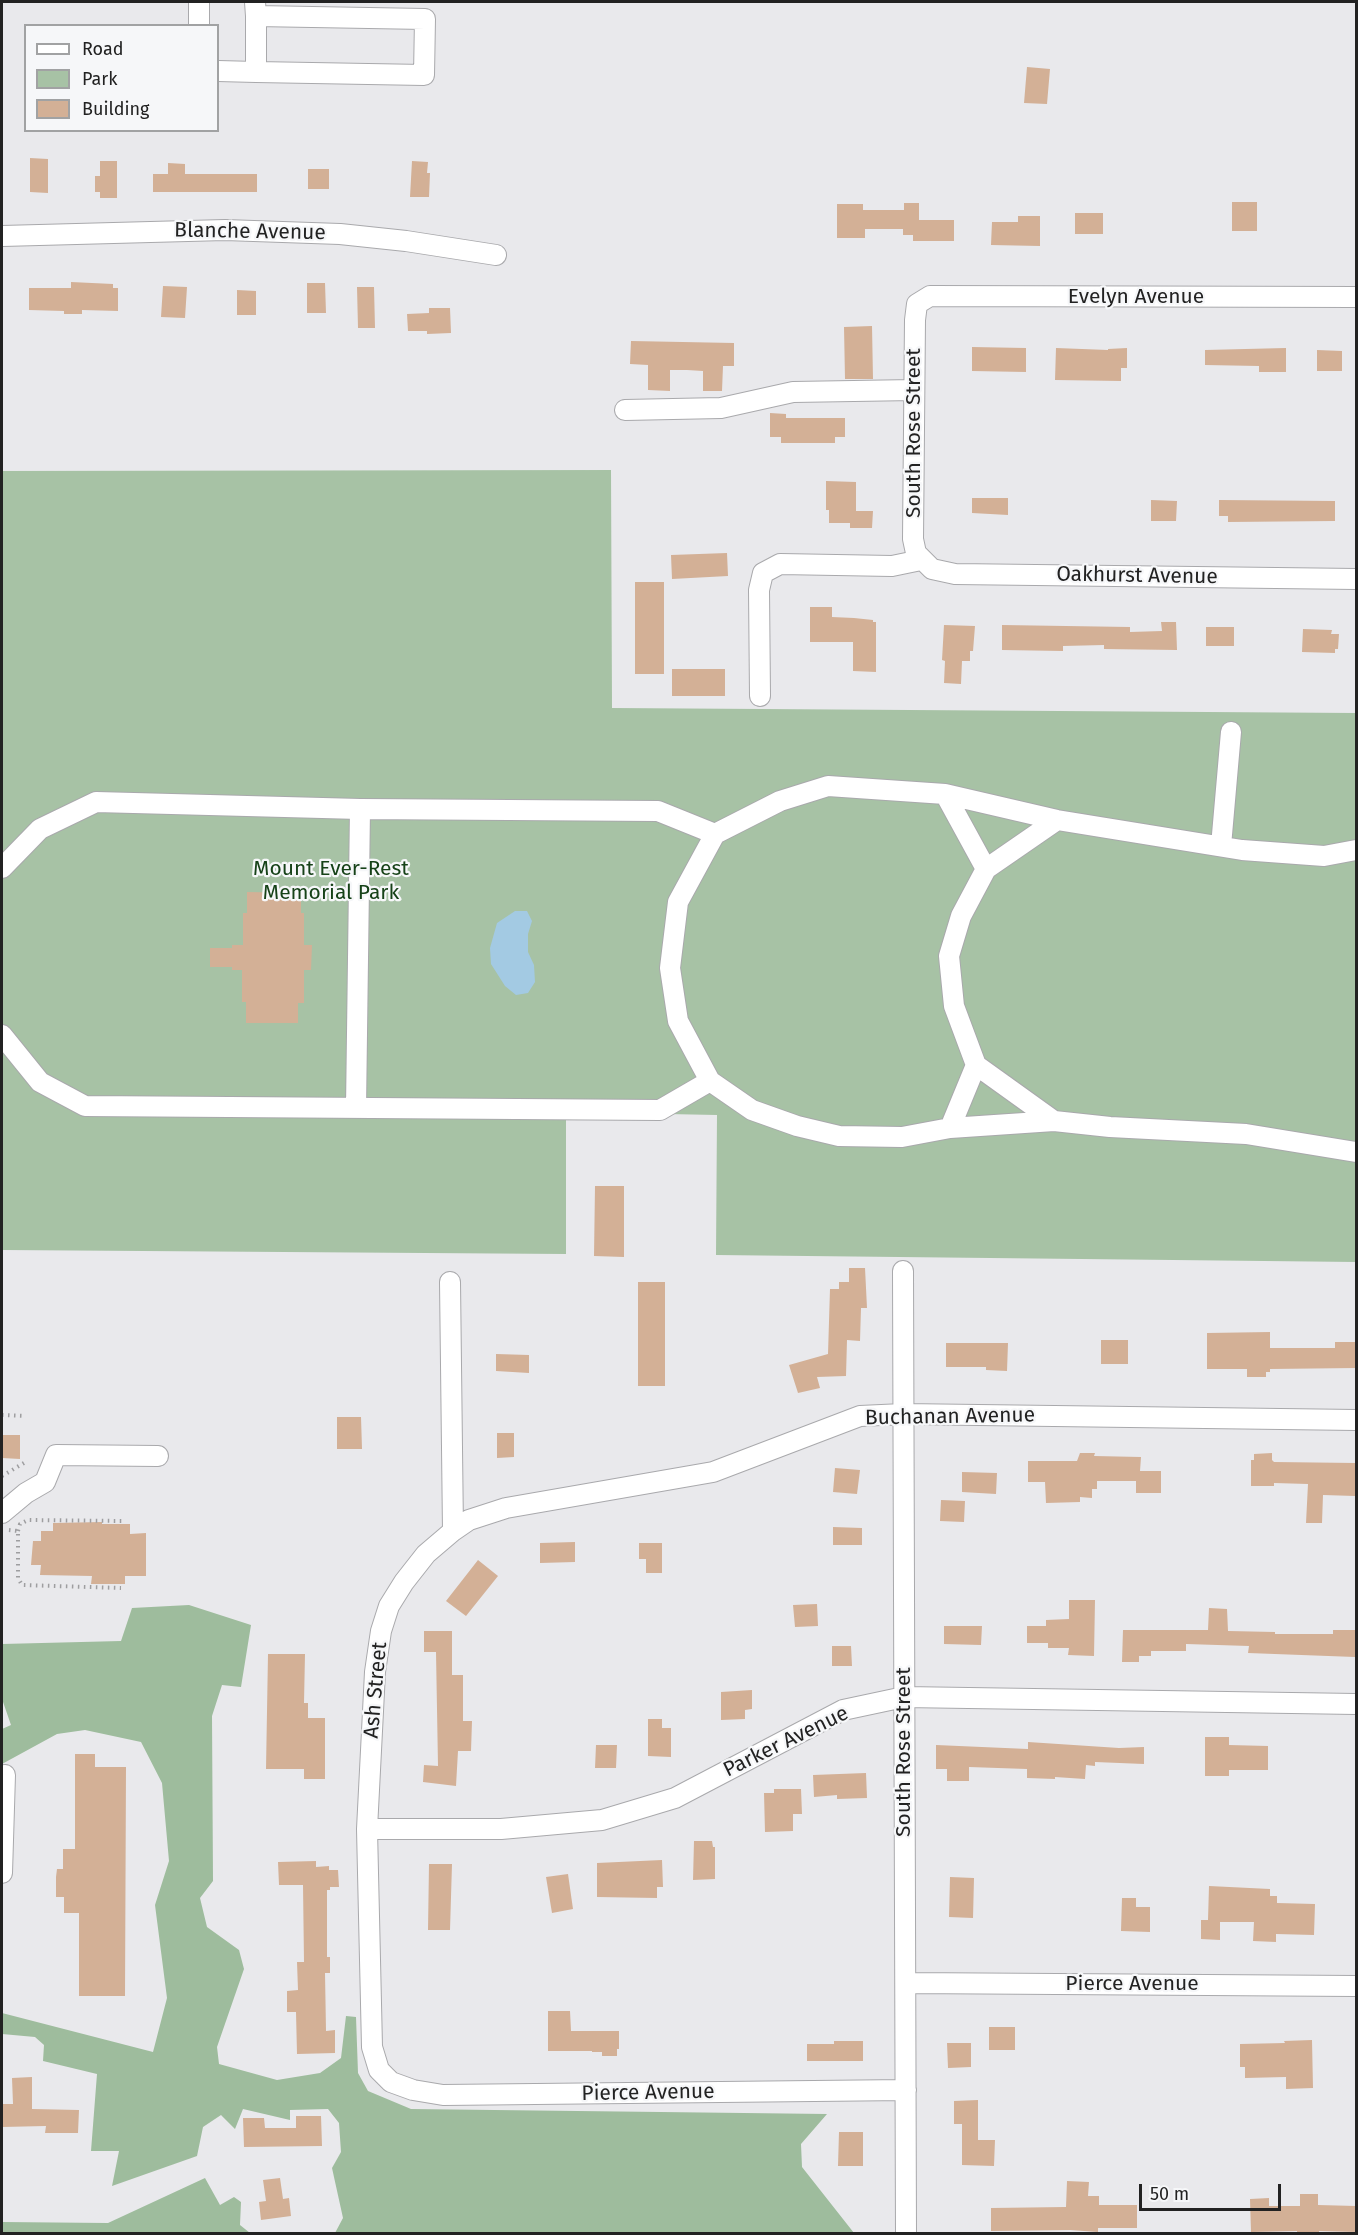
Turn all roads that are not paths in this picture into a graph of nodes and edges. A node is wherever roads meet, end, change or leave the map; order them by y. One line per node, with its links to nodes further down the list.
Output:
1 (199, 2): 3 (street)
2 (256, 9): 5 (street); 5 (street)
3 (199, 24)
4 (219, 71): 5 (street)
5 (256, 72)
6 (2, 236): 7 (street, Blanche Avenue)
7 (496, 255)
8 (1356, 297): 9 (street, Evelyn Avenue)
9 (917, 304): 10 (street, South Rose Street)
10 (914, 390): 11 (street); 12 (street, South Rose Street)
11 (625, 410)
12 (921, 560): 13 (street, Oakhurst Avenue); 14 (street)
13 (1356, 579)
14 (760, 696)
15 (1231, 732): 20 (street)
16 (945, 794): 18 (street); 19 (street); 23 (street)
17 (360, 809): 19 (street); 22 (street); 27 (street)
18 (1057, 820): 20 (street); 23 (street)
19 (715, 834): 26 (street)
20 (1221, 846): 21 (street)
21 (1356, 850)
22 (2, 868)
23 (986, 869): 25 (street)
24 (2, 1035): 27 (street)
25 (976, 1065): 28 (street); 29 (street)
26 (710, 1081): 27 (street); 29 (street)
27 (356, 1108)
28 (1054, 1121): 29 (street); 30 (street)
29 (950, 1128)
30 (1356, 1152)
31 (903, 1270): 33 (street, South Rose Street)
32 (450, 1282): 37 (street)
33 (903, 1414): 34 (street, Buchanan Avenue); 37 (street, Buchanan Avenue); 38 (street, South Rose Street)
34 (1356, 1420)
35 (158, 1456): 36 (street)
36 (2, 1521)
37 (453, 1531): 41 (street, Ash Street)
38 (904, 1696): 39 (street, Parker Avenue); 41 (street, Parker Avenue); 43 (street, South Rose Street)
39 (1356, 1704)
40 (5, 1775): 42 (street)
41 (367, 1829): 45 (street, Ash Street)
42 (2, 1873)
43 (907, 1983): 44 (street, Pierce Avenue); 46 (street, South Rose Street)
44 (1356, 1986)
45 (391, 2082): 46 (street, Pierce Avenue)
46 (906, 2090): 47 (street, South Rose Street)
47 (906, 2234)

